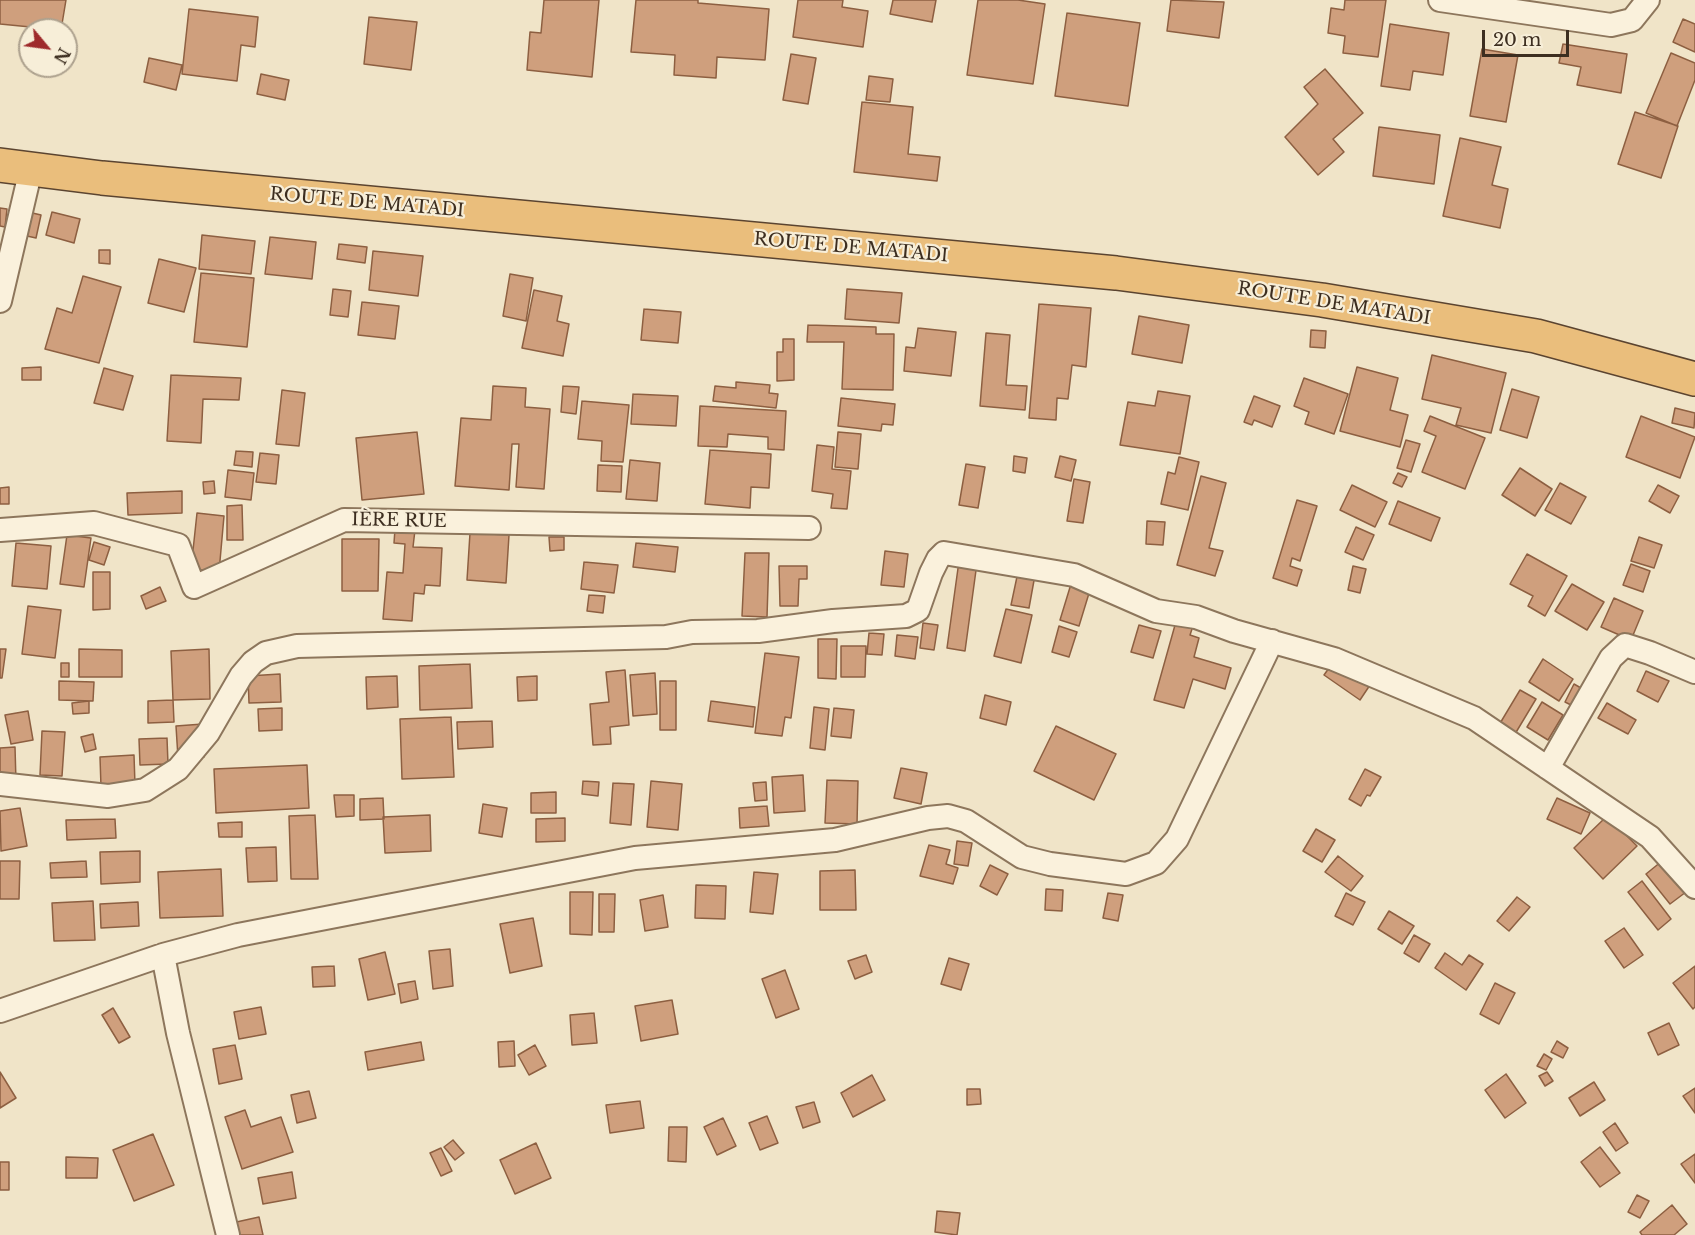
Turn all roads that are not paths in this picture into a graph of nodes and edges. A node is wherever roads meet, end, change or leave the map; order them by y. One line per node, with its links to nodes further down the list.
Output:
1 (1440, 0): 2 (street)
2 (1648, 0)
3 (15, 167): 4 (street); 5 (highway, ROUTE DE MATADI)
4 (0, 301)
5 (1695, 380)
6 (809, 528): 7 (street, IÈRE RUE)
7 (0, 530)
8 (1272, 641): 10 (street); 11 (street); 13 (street)
9 (1695, 672): 10 (street)
10 (1548, 768): 12 (street)
11 (0, 784)
12 (1695, 887)
13 (163, 955): 14 (street); 15 (street)
14 (0, 1011)
15 (228, 1235)

